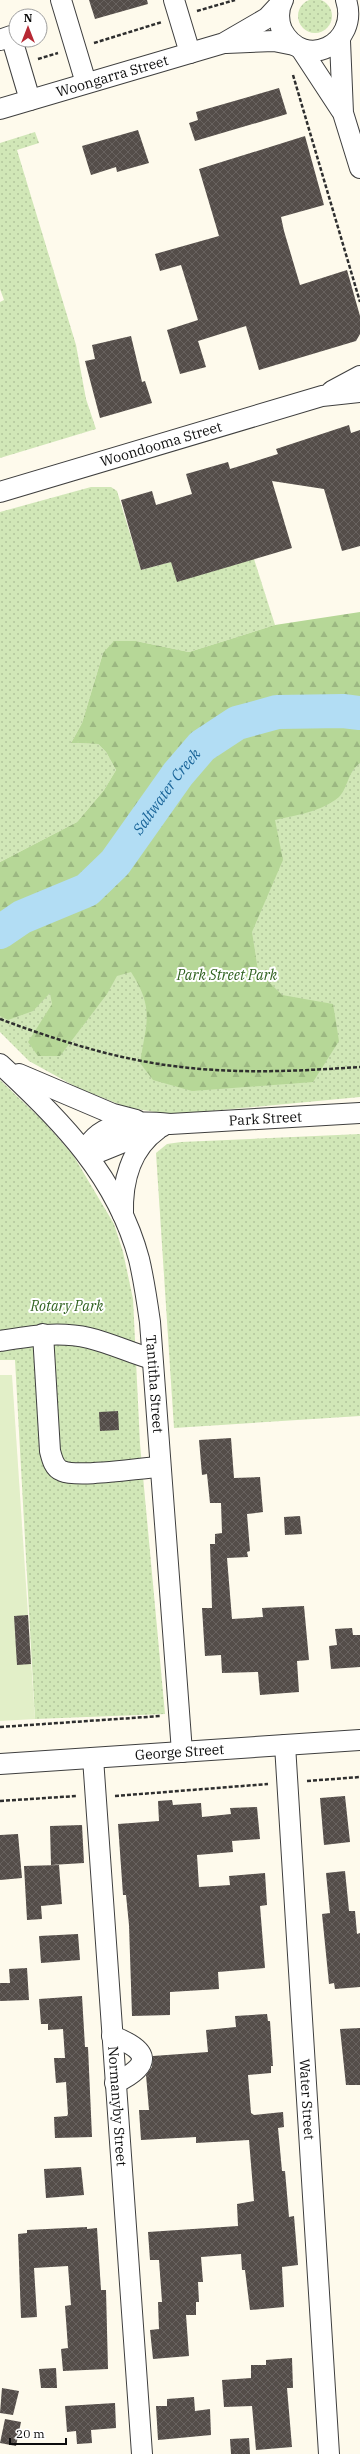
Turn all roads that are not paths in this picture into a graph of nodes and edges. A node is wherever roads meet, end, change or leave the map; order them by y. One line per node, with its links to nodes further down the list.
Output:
1 (61, 0): 11 (street)
2 (346, 0): 6 (street)
3 (282, 2): 8 (street, Woongarra Street); 9 (street)
4 (177, 8): 10 (street)
5 (360, 16): 6 (street)
6 (343, 37): 9 (street, Woongarra Street); 14 (street)
7 (0, 40): 12 (street)
8 (224, 43): 9 (street, Woongarra Street); 10 (street, Woongarra Street)
9 (298, 47): 14 (street)
10 (190, 53): 11 (street, Woongarra Street)
11 (86, 84): 12 (street, Woongarra Street)
12 (30, 100): 13 (street, Woongarra Street)
13 (0, 109)
14 (343, 113): 15 (street)
15 (360, 168)
16 (360, 376): 18 (street, Woondooma Street)
17 (360, 392): 18 (street, Woondooma Street)
18 (322, 396): 19 (street, Woondooma Street)
19 (0, 492)
20 (1, 1065): 22 (street, Park Street); 24 (street, Tantitha Street)
21 (360, 1112): 23 (street, Park Street)
22 (141, 1121): 23 (street, Park Street); 24 (street, Park Street)
23 (167, 1125): 24 (street, Park Street); 25 (street)
24 (85, 1151): 25 (street, Tantitha Street)
25 (123, 1217): 28 (street, Tantitha Street)
26 (43, 1334): 27 (street); 28 (street); 29 (street)
27 (0, 1342)
28 (152, 1359): 29 (street, Tantitha Street)
29 (159, 1467): 32 (street, Tantitha Street)
30 (360, 1740): 31 (street, George Street)
31 (285, 1745): 32 (street, George Street); 38 (street, Water Street)
32 (182, 1752): 33 (street, George Street)
33 (92, 1758): 34 (street, George Street); 35 (street, Normanyby Street)
34 (0, 1764)
35 (112, 2036): 36 (street, Normanyby Street); 36 (street)
36 (115, 2083): 37 (street, Normanyby Street)
37 (142, 2454)
38 (329, 2454)

